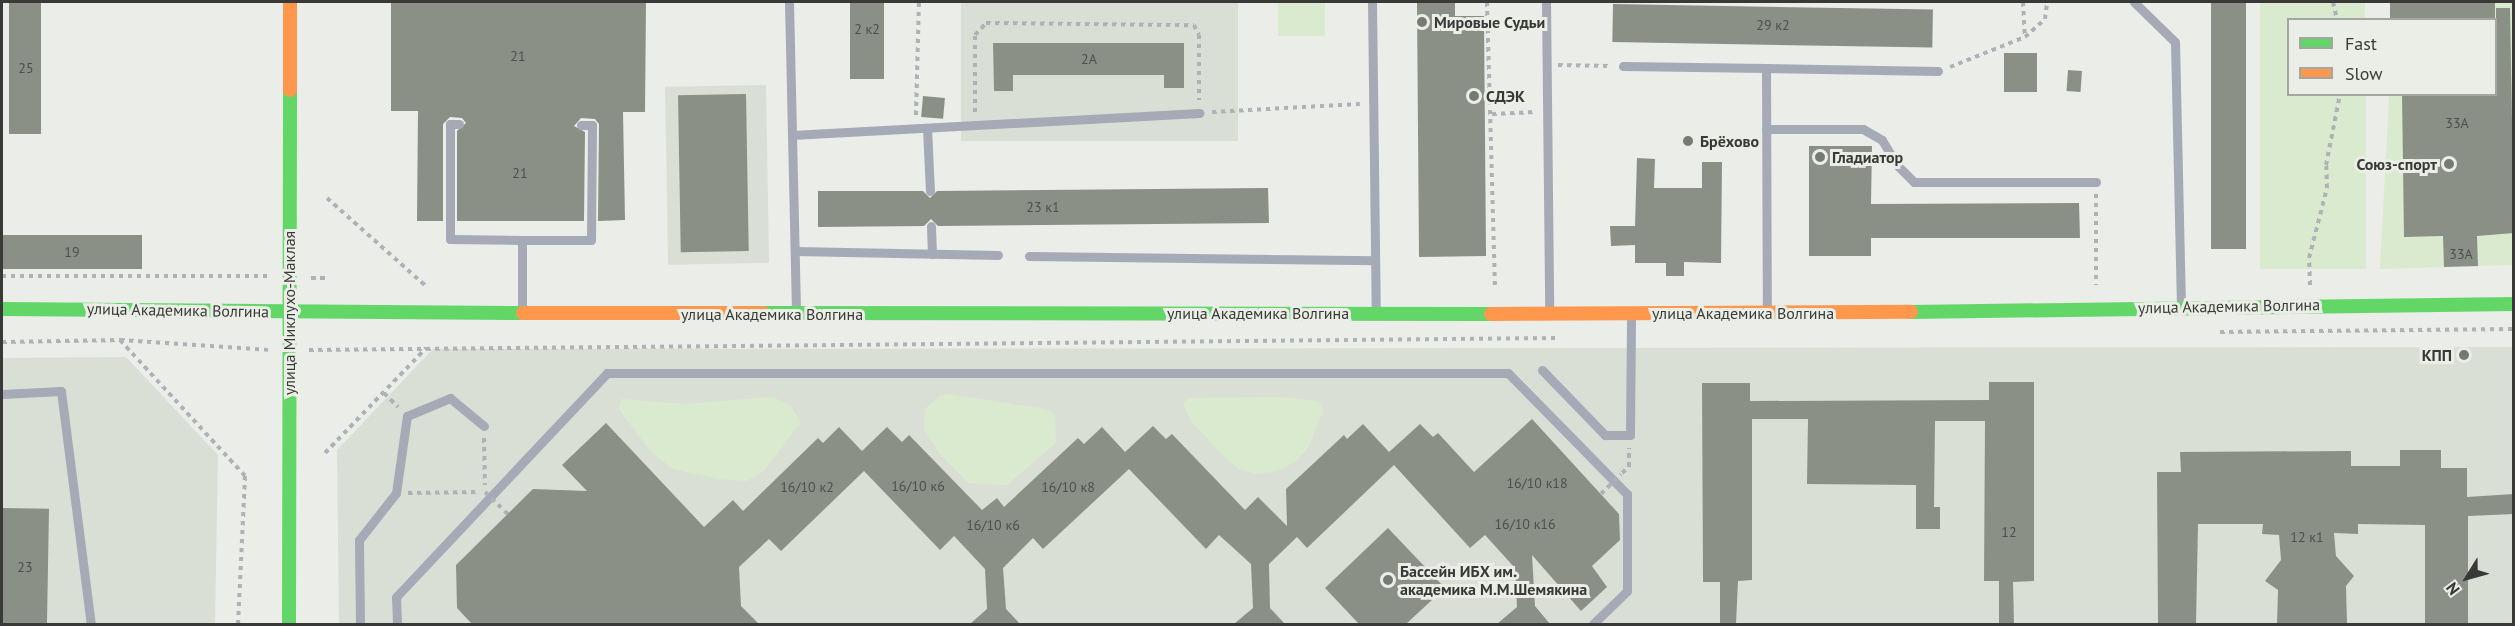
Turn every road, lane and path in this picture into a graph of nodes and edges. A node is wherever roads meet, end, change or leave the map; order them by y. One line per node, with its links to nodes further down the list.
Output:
1 (290, 2): 50 (street, улица Миклухо-Маклая)
2 (789, 2): 30 (lane)
3 (919, 2): 27 (path)
4 (1372, 2): 20 (lane)
5 (1486, 2): 12 (path)
6 (1546, 2): 13 (lane)
7 (2023, 2): 14 (path)
8 (2048, 2): 14 (path)
9 (2134, 2): 48 (lane)
10 (2333, 2): 11 (path)
11 (2337, 18)
12 (1490, 24): 13 (path); 23 (path)
13 (1546, 24): 15 (lane)
14 (2025, 37): 18 (path)
15 (1546, 65): 16 (path); 21 (lane)
16 (1623, 66): 17 (lane)
17 (1766, 69): 18 (lane); 29 (lane)
18 (1938, 71)
19 (2340, 96): 45 (path)
20 (1373, 103): 22 (path); 40 (lane)
21 (1547, 112): 23 (path); 51 (lane)
22 (1199, 113): 26 (lane); 26 (path)
23 (1492, 114): 43 (path)
24 (459, 124): 35 (lane)
25 (580, 125): 35 (lane)
26 (975, 125): 28 (lane)
27 (916, 128): 28 (lane); 30 (lane)
28 (927, 128): 32 (lane)
29 (1766, 129): 31 (lane); 56 (lane)
30 (792, 135): 36 (lane)
31 (2096, 182): 44 (path)
32 (930, 191)
33 (327, 198): 46 (path)
34 (931, 226): 37 (lane)
35 (522, 240): 54 (lane)
36 (795, 251): 37 (lane); 55 (lane)
37 (932, 254): 38 (lane)
38 (998, 255)
39 (1029, 256): 40 (lane)
40 (1375, 260): 52 (lane)
41 (2, 276): 42 (path)
42 (242, 276)
43 (1495, 285)
44 (2096, 285)
45 (2310, 286)
46 (428, 288)
47 (2514, 304): 48 (street, улица Академика Волгина)
48 (2181, 306): 56 (street, улица Академика Волгина)
49 (2, 309): 50 (street, улица Академика Волгина)
50 (289, 312): 54 (street, улица Академика Волгина); 63 (street, улица Миклухо-Маклая)
51 (1549, 312): 52 (street, улица Академика Волгина); 53 (street, улица Академика Волгина)
52 (1376, 313): 55 (street, улица Академика Волгина)
53 (1631, 313): 56 (street, улица Академика Волгина); 69 (lane)
54 (522, 314): 55 (street, улица Академика Волгина)
55 (796, 314)
56 (1767, 314)
57 (2514, 329): 58 (path)
58 (2214, 332)
59 (1571, 338): 62 (path)
60 (120, 340): 61 (path); 63 (path); 76 (path)
61 (2, 342)
62 (427, 348): 63 (path); 65 (path)
63 (288, 352): 77 (street, улица Миклухо-Маклая)
64 (1542, 370): 69 (lane)
65 (384, 393): 67 (path); 70 (path)
66 (2, 394): 75 (lane)
67 (407, 416): 68 (lane); 78 (lane)
68 (484, 426): 71 (path)
69 (1630, 435): 73 (path, bridge)
70 (325, 453)
71 (485, 492): 72 (path); 74 (path, bridge)
72 (421, 493)
73 (1601, 494)
74 (508, 514)
75 (91, 624)
76 (238, 624)
77 (289, 624)
78 (360, 624)
79 (397, 624): 80 (lane)
80 (1593, 624)

